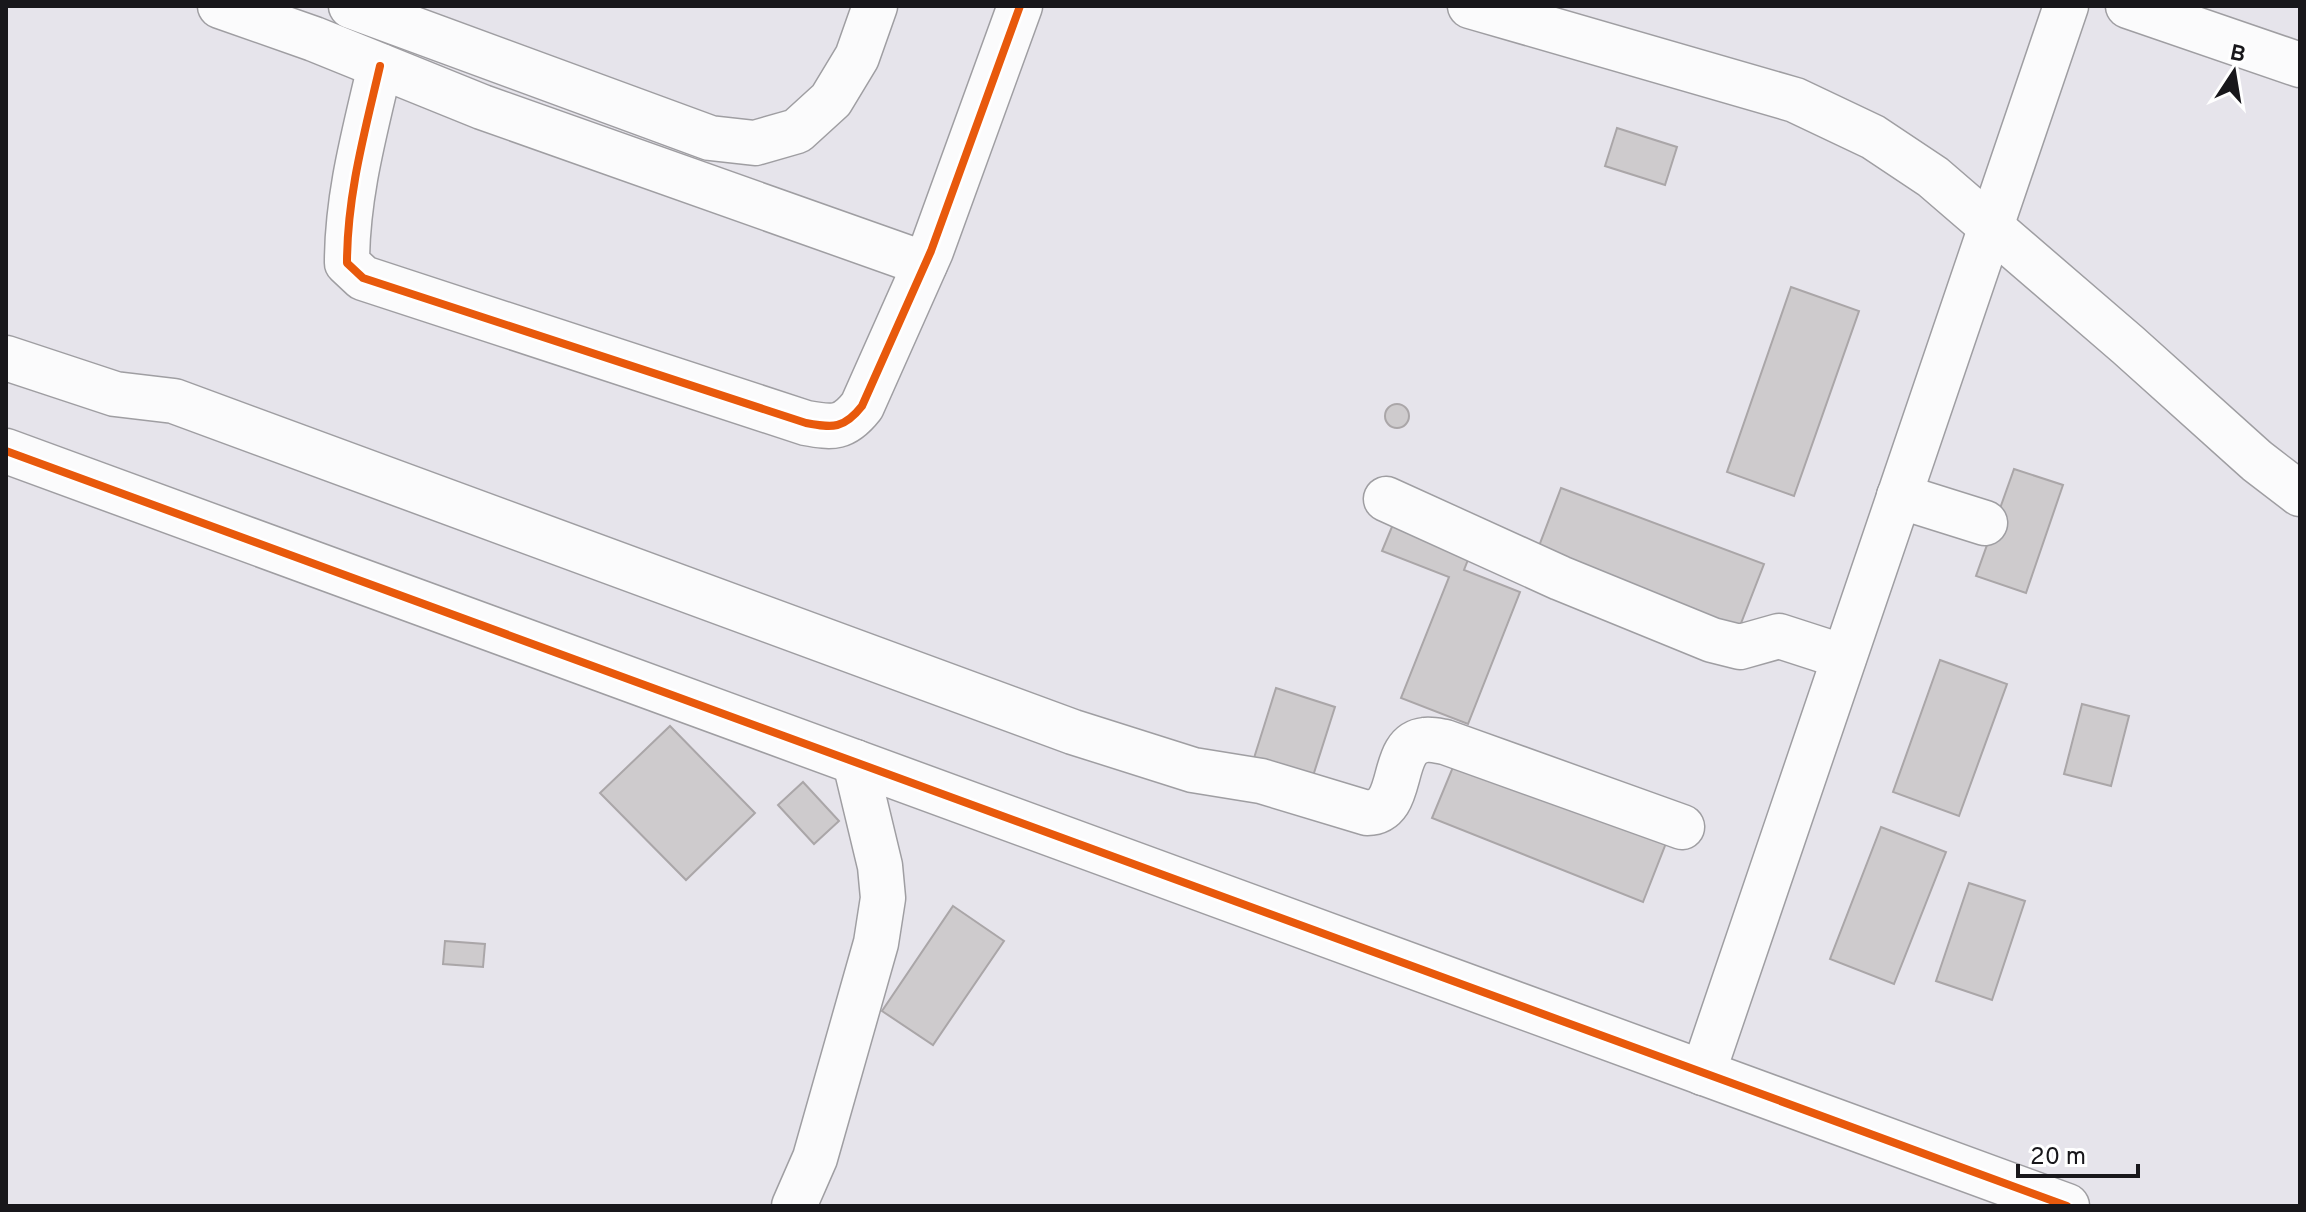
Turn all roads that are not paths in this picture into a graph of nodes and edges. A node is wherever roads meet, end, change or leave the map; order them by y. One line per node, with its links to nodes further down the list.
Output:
1 (220, 6): 9 (street)
2 (351, 6): 3 (street)
3 (875, 6)
4 (1020, 6): 11 (street)
5 (1470, 6): 10 (street)
6 (2066, 6): 10 (street)
7 (2128, 6): 8 (street)
8 (2300, 65)
9 (380, 66): 11 (street); 11 (street)
10 (1990, 229): 14 (street); 15 (street)
11 (925, 264)
12 (6, 358): 20 (street)
13 (6, 451): 19 (street)
14 (2300, 494)
15 (1899, 496): 17 (street); 18 (street)
16 (1386, 499): 18 (street)
17 (1985, 523)
18 (1844, 657): 21 (street)
19 (855, 762): 21 (street); 22 (street)
20 (1682, 827)
21 (1703, 1073): 23 (street)
22 (794, 1206)
23 (2067, 1206)

